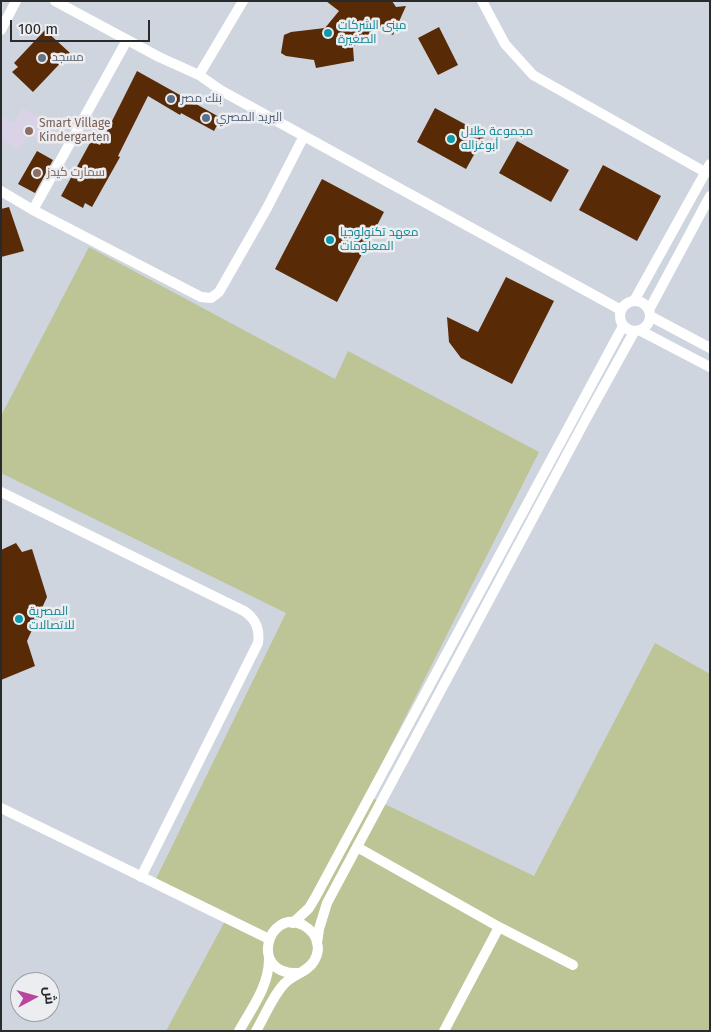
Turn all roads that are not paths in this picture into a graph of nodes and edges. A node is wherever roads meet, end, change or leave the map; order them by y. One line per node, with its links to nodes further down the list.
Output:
1 (55, 1): 6 (street)
2 (243, 1): 7 (street)
3 (482, 1): 9 (street)
4 (17, 3): 5 (street)
5 (1, 30)
6 (127, 40): 7 (street); 12 (street)
7 (199, 75): 8 (street)
8 (304, 136): 12 (street); 14 (street)
9 (708, 168): 13 (street)
10 (1, 191): 12 (street)
11 (710, 196): 15 (street)
12 (33, 210)
13 (634, 301): 14 (street); 15 (street)
14 (621, 310): 16 (street)
15 (650, 313): 17 (street); 18 (street)
16 (623, 326): 17 (street); 24 (street)
17 (638, 331): 19 (street); 22 (street)
18 (710, 348)
19 (710, 367)
20 (1, 492): 23 (street)
21 (1, 808): 23 (street)
22 (357, 847): 25 (street); 27 (street)
23 (141, 877): 26 (street)
24 (293, 923): 26 (street); 27 (street)
25 (499, 927): 29 (street); 33 (street)
26 (269, 939): 28 (street)
27 (318, 943): 30 (street)
28 (270, 959): 30 (street); 31 (street)
29 (573, 965)
30 (298, 973): 32 (street)
31 (239, 1031)
32 (256, 1031)
33 (444, 1031)

